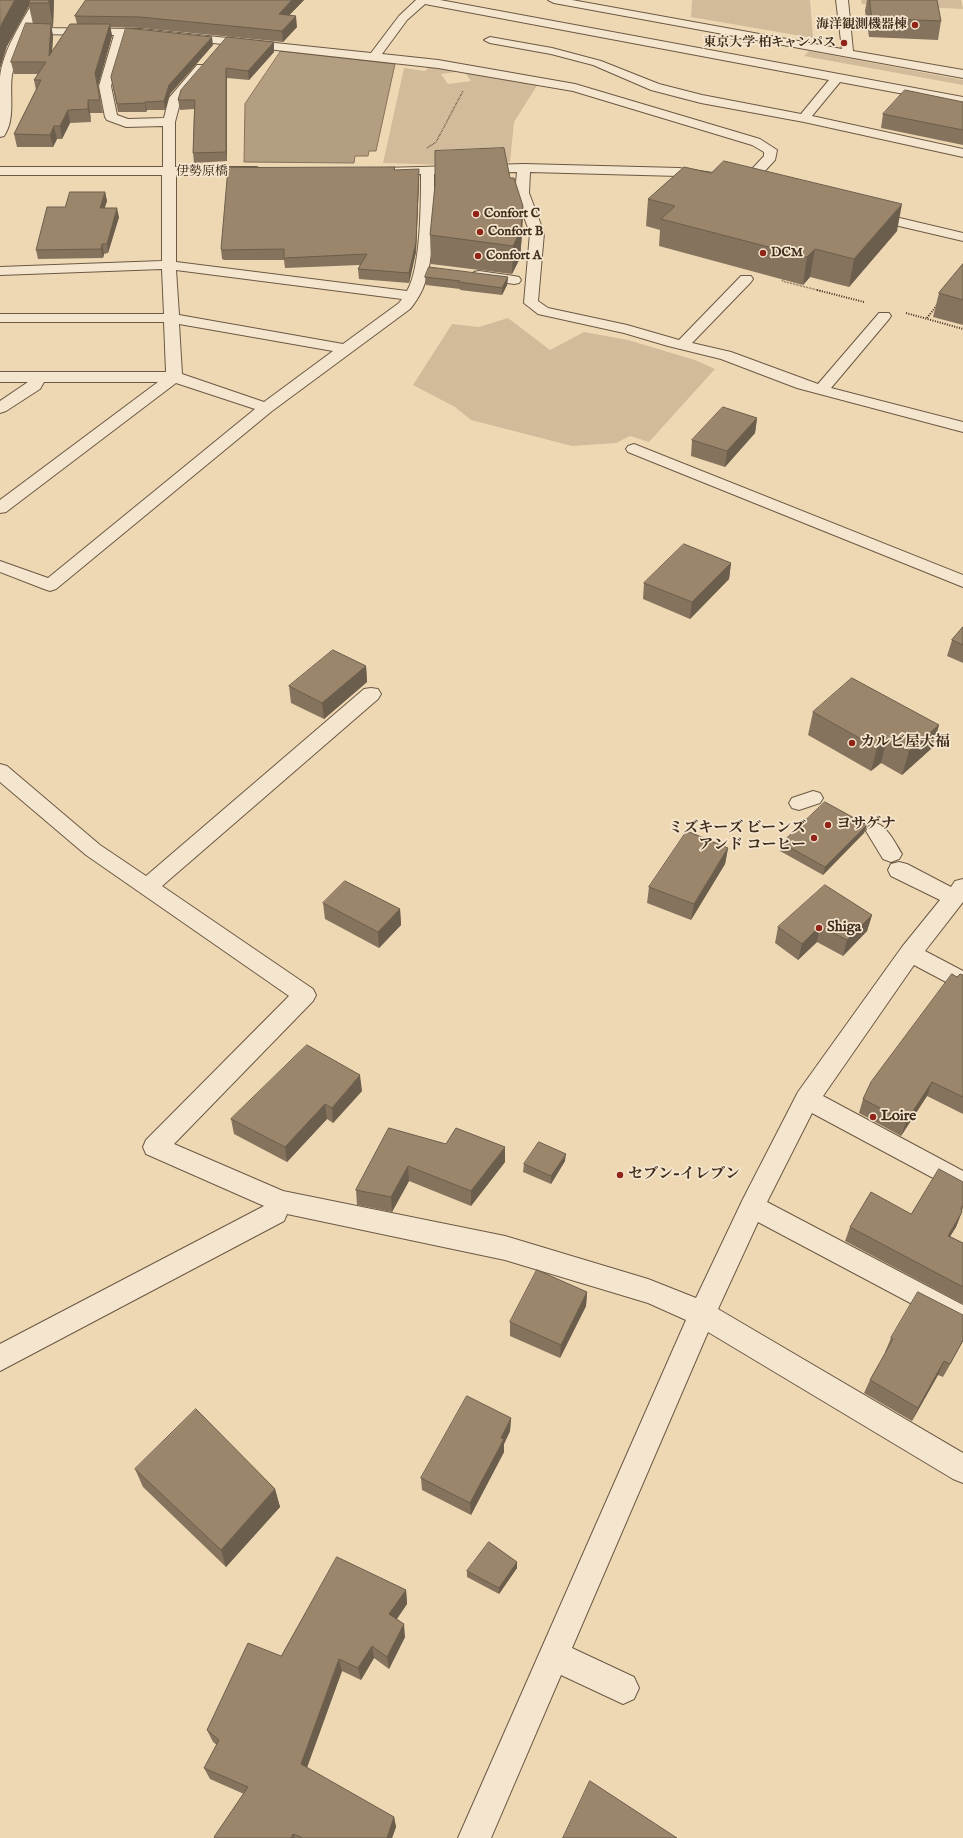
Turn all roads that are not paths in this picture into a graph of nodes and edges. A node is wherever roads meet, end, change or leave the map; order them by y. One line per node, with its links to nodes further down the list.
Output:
1 (40, 0): 5 (street)
2 (423, 0): 10 (street); 12 (street)
3 (554, 0): 9 (street)
4 (842, 0): 9 (street)
5 (24, 31): 6 (street); 16 (street)
6 (121, 32): 7 (street); 15 (street)
7 (225, 40): 10 (street); 15 (street)
8 (490, 40): 14 (street)
9 (848, 54): 11 (street)
10 (375, 56): 24 (street)
11 (963, 74)
12 (838, 77): 13 (street); 14 (street)
13 (963, 101)
14 (804, 118): 17 (street)
15 (169, 122): 22 (street)
16 (0, 133)
17 (963, 153)
18 (524, 168): 21 (street); 24 (street); 39 (street)
19 (0, 171): 22 (street, 伊勢原橋)
20 (373, 171): 21 (street)
21 (428, 171): 29 (street)
22 (169, 172): 23 (street, 伊勢原橋); 28 (street)
23 (271, 172)
24 (745, 184): 25 (street)
25 (760, 188)
26 (858, 212): 27 (street)
27 (963, 237)
28 (169, 265): 31 (street); 35 (street); 38 (street)
29 (422, 268): 30 (street); 35 (street)
30 (437, 270)
31 (0, 271)
32 (468, 274): 34 (street)
33 (746, 279): 39 (street)
34 (514, 280)
35 (411, 296): 40 (street)
36 (884, 316): 44 (street)
37 (0, 318): 38 (street)
38 (173, 318): 40 (street); 43 (street)
39 (682, 345): 44 (street)
40 (345, 350): 46 (street)
41 (0, 377): 42 (street)
42 (38, 377): 43 (street); 45 (street)
43 (174, 377): 46 (street); 49 (street)
44 (822, 390): 47 (street)
45 (0, 408)
46 (266, 408): 50 (street)
47 (963, 427)
48 (634, 449): 51 (street)
49 (0, 508)
50 (0, 566)
51 (963, 581)
52 (371, 694): 55 (street)
53 (0, 771): 55 (street)
54 (876, 831): 56 (street)
55 (147, 887): 61 (street)
56 (959, 893): 57 (street)
57 (910, 953): 58 (street); 59 (street)
58 (963, 982)
59 (807, 1099): 60 (street); 62 (street)
60 (963, 1183)
61 (280, 1201): 63 (street); 65 (street)
62 (752, 1207): 63 (street); 64 (street)
63 (702, 1314): 66 (street); 67 (street)
64 (963, 1319)
65 (0, 1358)
66 (963, 1469)
67 (553, 1655): 68 (street); 69 (street)
68 (623, 1688)
69 (474, 1838)

